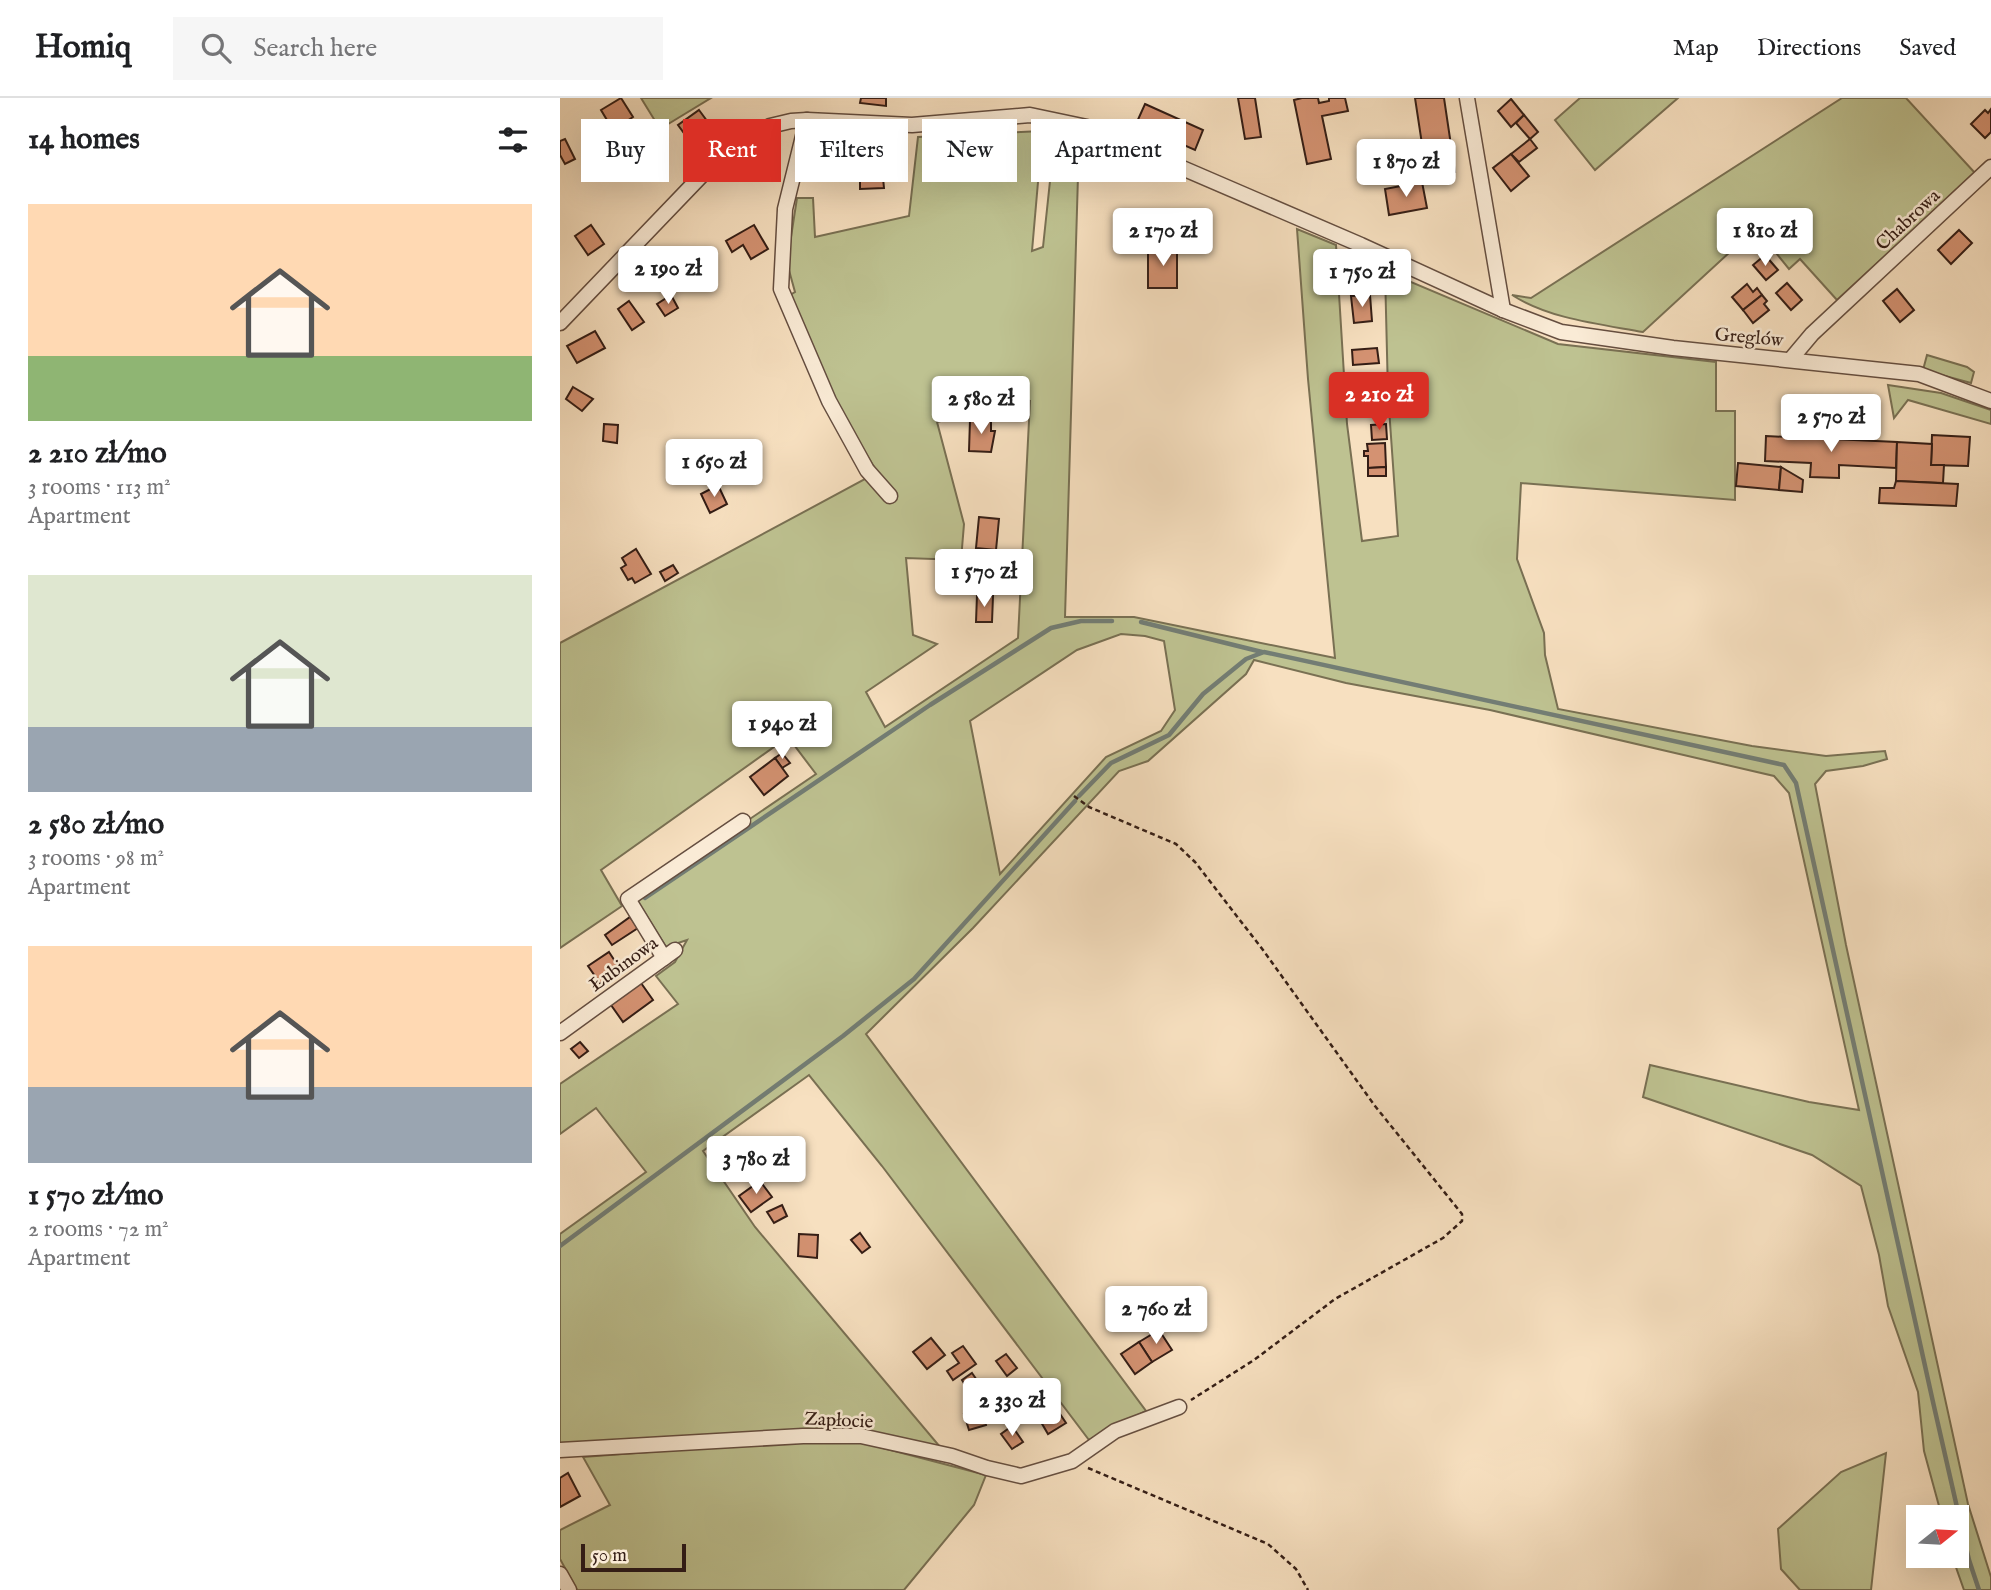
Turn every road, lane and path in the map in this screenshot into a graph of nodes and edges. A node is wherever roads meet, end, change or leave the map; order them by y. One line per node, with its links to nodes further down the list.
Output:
1 (1468, 98): 6 (street)
2 (795, 121): 7 (street, Greglów)
3 (908, 125): 6 (street, Greglów)
4 (1991, 167): 8 (street, Chabrowa)
5 (795, 169): 10 (street)
6 (1503, 310): 8 (street, Greglów)
7 (560, 323)
8 (1791, 359): 9 (street, Greglów)
9 (1991, 401)
10 (890, 496)
11 (1074, 796): 14 (path)
12 (743, 821): 13 (street, Łubinowa)
13 (560, 1033)
14 (1180, 1407): 16 (street, Zapłocie)
15 (560, 1450): 16 (street, Zapłocie)
16 (1072, 1461): 19 (path)
17 (560, 1574): 18 (street)
18 (569, 1590)
19 (1308, 1590)

